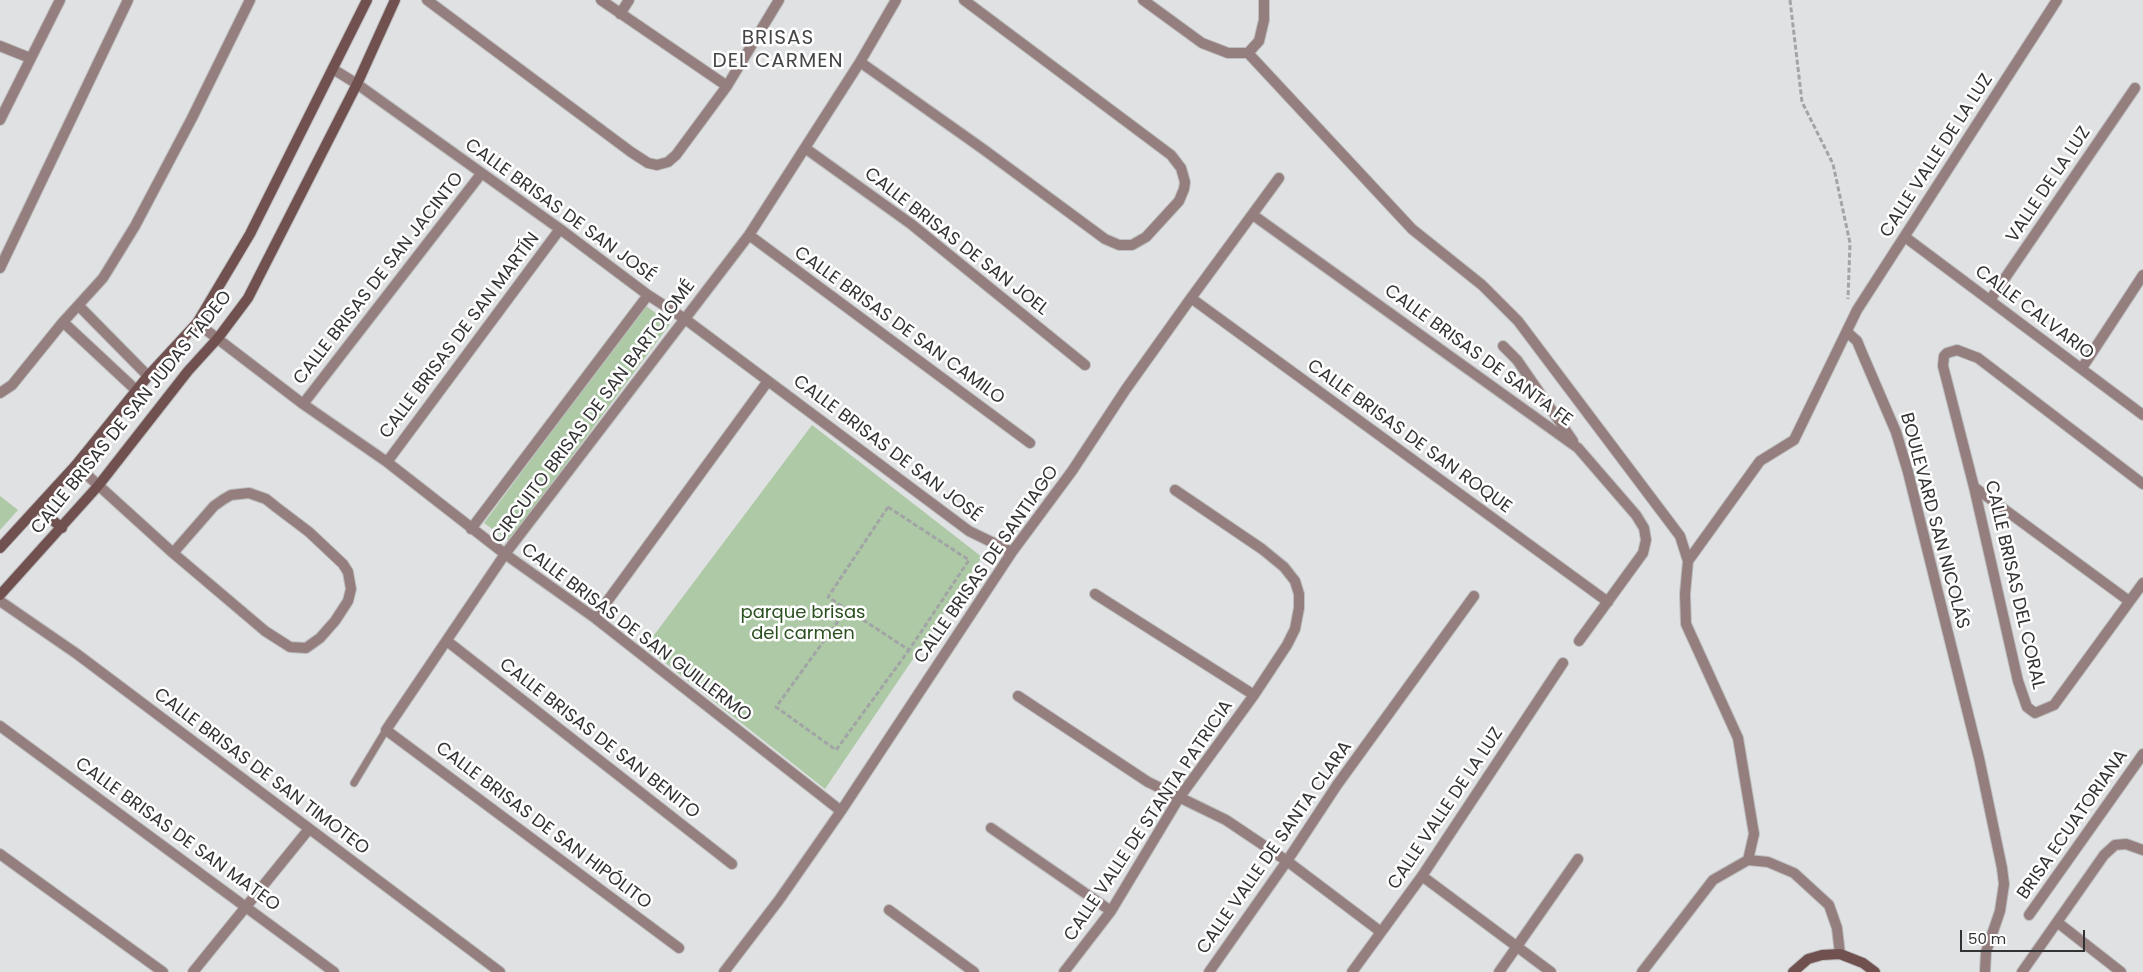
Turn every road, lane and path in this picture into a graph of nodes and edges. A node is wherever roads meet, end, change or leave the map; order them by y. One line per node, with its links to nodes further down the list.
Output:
1 (60, 0): 19 (street)
2 (128, 0): 33 (street)
3 (250, 0): 39 (street)
4 (367, 0): 21 (street, CALLE BRISAS DE SAN JUDAS TADEO)
5 (395, 0): 22 (street, CALLE BRISAS DE SAN JUDAS TADEO)
6 (427, 0): 23 (street)
7 (601, 0): 16 (street)
8 (629, 0): 16 (street)
9 (779, 0): 23 (street)
10 (896, 0): 20 (street, CIRCUITO BRISAS DE SAN BARTOLOMÉ)
11 (964, 0): 20 (street)
12 (1143, 0): 18 (street)
13 (1264, 0): 18 (street)
14 (1790, 0): 38 (path)
15 (2057, 0): 32 (street, CALLE VALLE DE LA LUZ)
16 (620, 14): 23 (street)
17 (0, 46): 19 (street)
18 (1248, 52): 69 (street)
19 (30, 58): 25 (street)
20 (860, 62): 26 (street, CIRCUITO BRISAS DE SAN BARTOLOMÉ)
21 (333, 69): 22 (street, CALLE BRISAS DE SAN JOSÉ); 42 (street, CALLE BRISAS DE SAN JUDAS TADEO)
22 (357, 84): 27 (street, CALLE BRISAS DE SAN JOSÉ); 44 (street, CALLE BRISAS DE SAN JUDAS TADEO)
23 (727, 86)
24 (2135, 88): 37 (street, VALLE DE LA LUZ)
25 (0, 120)
26 (805, 148): 31 (street, CIRCUITO BRISAS DE SAN BARTOLOMÉ); 46 (street, CALLE BRISAS DE SAN JOEL)
27 (481, 174): 30 (street, CALLE BRISAS DE SAN JOSÉ); 52 (street, CALLE BRISAS DE SAN JACINTO)
28 (1279, 178): 29 (street, CALLE BRISAS DE SANTIAGO)
29 (1253, 215): 36 (street, CALLE BRISAS DE SANTIAGO); 55 (street, CALLE BRISAS DE SANTA FE)
30 (560, 229): 35 (street, CALLE BRISAS DE SAN JOSÉ); 56 (street, CALLE BRISAS DE SAN MARTÍN)
31 (749, 235): 40 (street, CIRCUITO BRISAS DE SAN BARTOLOMÉ); 54 (street, CALLE BRISAS DE SAN CAMILO)
32 (1906, 237): 37 (street, CALLE CALVARIO); 43 (street, CALLE VALLE DE LA LUZ)
33 (0, 268)
34 (2143, 275): 47 (street)
35 (648, 295): 40 (street, CALLE BRISAS DE SAN JOSÉ); 64 (street)
36 (1191, 298): 66 (street, CALLE BRISAS DE SANTIAGO); 76 (street, CALLE BRISAS DE SAN ROQUE)
37 (1990, 300): 47 (street, CALLE CALVARIO)
38 (1848, 302)
39 (79, 306): 41 (street); 48 (street)
40 (685, 319): 49 (street, CALLE BRISAS DE SAN JOSÉ); 68 (street, CIRCUITO BRISAS DE SAN BARTOLOMÉ)
41 (63, 322): 50 (street); 51 (street)
42 (197, 323): 44 (street, CALLE BRISAS DE SAN GUILLERMO); 48 (street, CALLE BRISAS DE SAN JUDAS TADEO)
43 (1847, 332): 69 (street, CALLE VALLE DE LA LUZ); 123 (street, BOULEVARD SAN NICOLÁS)
44 (218, 338): 52 (street, CALLE BRISAS DE SAN GUILLERMO); 59 (street, CALLE BRISAS DE SAN JUDAS TADEO)
45 (1503, 346): 55 (street)
46 (1085, 364)
47 (2082, 368): 53 (street, CALLE CALVARIO)
48 (148, 376): 50 (street, CALLE BRISAS DE SAN JUDAS TADEO)
49 (768, 380): 66 (street, CALLE BRISAS DE SAN JOSÉ); 78 (street)
50 (137, 391): 57 (street, CALLE BRISAS DE SAN JUDAS TADEO)
51 (0, 393)
52 (303, 404): 56 (street, CALLE BRISAS DE SAN GUILLERMO)
53 (2143, 415)
54 (1030, 442)
55 (1578, 448): 76 (street, CALLE BRISAS DE SANTA FE)
56 (387, 462): 64 (street, CALLE BRISAS DE SAN GUILLERMO)
57 (76, 465): 59 (street); 62 (street, CALLE BRISAS DE SAN JUDAS TADEO)
58 (2143, 484): 60 (street, CALLE BRISAS DEL CORAL)
59 (98, 486): 63 (street, CALLE BRISAS DE SAN JUDAS TADEO); 67 (street)
60 (1974, 487): 75 (street); 75 (street, CALLE BRISAS DEL CORAL)
61 (1175, 490): 83 (street, CALLE VALLE DE STANTA PATRICIA)
62 (38, 508): 63 (street); 65 (street, CALLE BRISAS DE SAN JUDAS TADEO)
63 (62, 528): 72 (street, CALLE BRISAS DE SAN JUDAS TADEO)
64 (471, 528): 68 (street, CALLE BRISAS DE SAN GUILLERMO)
65 (0, 548)
66 (1012, 552): 90 (street, CALLE BRISAS DE SANTIAGO)
67 (173, 553): 67 (street)
68 (505, 554): 78 (street, CALLE BRISAS DE SAN GUILLERMO); 79 (street, CIRCUITO BRISAS DE SAN BARTOLOMÉ)
69 (1688, 561): 96 (street)
70 (2143, 582): 75 (street, CALLE BRISAS DEL CORAL)
71 (1095, 594): 83 (street)
72 (0, 595)
73 (1474, 596): 97 (street, CALLE VALLE DE SANTA CLARA)
74 (0, 601): 92 (street, CALLE BRISAS DE SAN TIMOTEO)
75 (2129, 601)
76 (1608, 602): 80 (street)
77 (847, 609): 81 (path); 81 (path); 81 (path)
78 (595, 618): 90 (street, CALLE BRISAS DE SAN GUILLERMO)
79 (447, 641): 86 (street, CIRCUITO BRISAS DE SAN BARTOLOMÉ); 98 (street, CALLE BRISAS DE SAN BENITO)
80 (1579, 642)
81 (908, 650)
82 (1563, 663): 99 (street, CALLE VALLE DE LA LUZ)
83 (1254, 695): 89 (street, CALLE VALLE DE STANTA PATRICIA)
84 (1018, 696): 89 (street)
85 (0, 726): 100 (street, CALLE BRISAS DE SAN MATEO)
86 (386, 730): 88 (lane, CIRCUITO BRISAS DE SAN BARTOLOMÉ); 107 (street, CALLE BRISAS DE SAN HIPÓLITO)
87 (2143, 754): 103 (street, BRISA ECUATORIANA)
88 (354, 783)
89 (1179, 798): 97 (street); 102 (street, CALLE VALLE DE STANTA PATRICIA)
90 (841, 811): 114 (street, CALLE BRISAS DE SANTIAGO)
91 (990, 828): 102 (street)
92 (309, 829): 100 (street); 113 (street, CALLE BRISAS DE SAN TIMOTEO)
93 (2143, 850): 104 (street)
94 (0, 854): 110 (street)
95 (1578, 859): 106 (street)
96 (1748, 860): 108 (street); 121 (street)
97 (1287, 861): 105 (street); 117 (street, CALLE VALLE DE SANTA CLARA)
98 (732, 864)
99 (1422, 876): 105 (street, CALLE VALLE DE LA LUZ); 106 (street)
100 (247, 907): 111 (street); 112 (street, CALLE BRISAS DE SAN MATEO)
101 (889, 910): 115 (street)
102 (1111, 911): 116 (street, CALLE VALLE DE STANTA PATRICIA)
103 (2029, 915)
104 (2057, 922): 124 (street); 125 (street)
105 (1381, 932): 118 (street, CALLE VALLE DE LA LUZ)
106 (1518, 947): 119 (street); 120 (street)
107 (679, 948)
108 (1840, 954): 109 (street); 122 (street)
109 (1795, 970)
110 (163, 972)
111 (193, 972)
112 (334, 972)
113 (500, 972)
114 (724, 972)
115 (974, 972)
116 (1064, 972)
117 (1209, 972)
118 (1352, 972)
119 (1499, 972)
120 (1551, 972)
121 (1642, 972)
122 (1875, 972)
123 (1985, 972)
124 (2022, 972)
125 (2121, 972)

